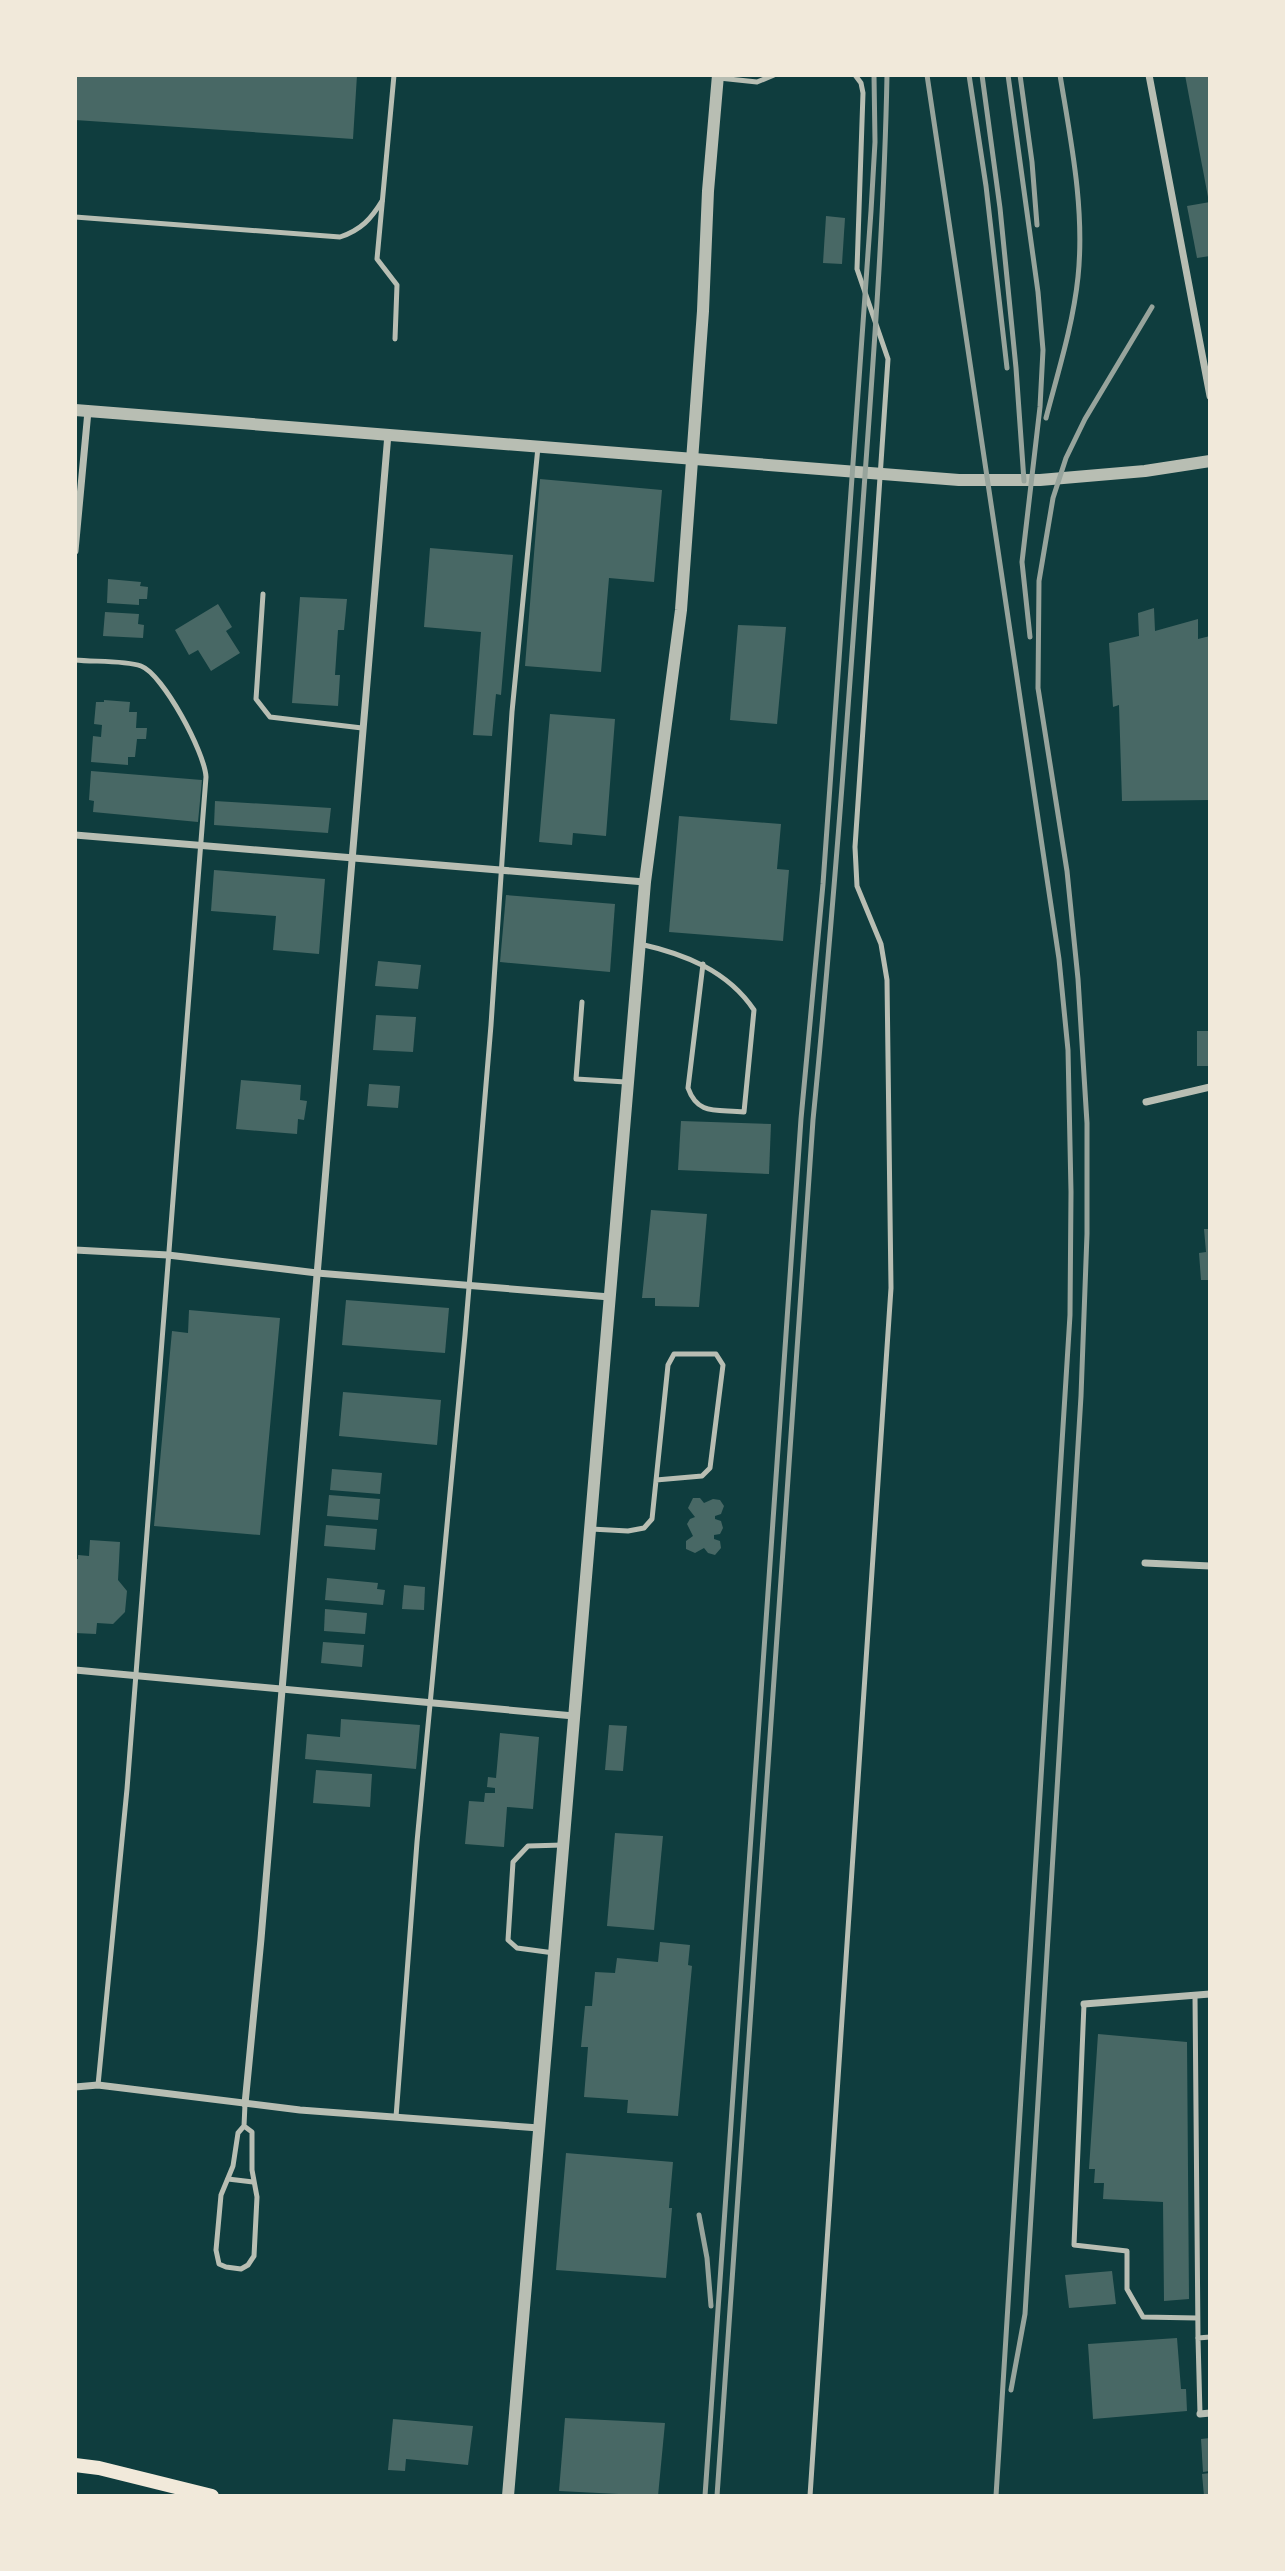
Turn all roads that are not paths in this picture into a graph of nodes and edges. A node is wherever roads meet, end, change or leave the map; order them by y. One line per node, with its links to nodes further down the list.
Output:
1 (394, 75): 6 (lane)
2 (774, 75): 5 (lane)
3 (855, 75): 65 (lane)
4 (1149, 75): 9 (street)
5 (718, 77): 13 (street)
6 (382, 201): 7 (lane); 8 (lane)
7 (75, 217)
8 (395, 339)
9 (1210, 396)
10 (81, 410): 11 (street); 15 (street)
11 (388, 434): 12 (street); 18 (street)
12 (538, 447): 13 (street); 22 (lane)
13 (692, 460): 14 (street); 23 (street)
14 (1210, 461)
15 (75, 551)
16 (263, 594): 18 (lane)
17 (75, 660): 20 (lane)
18 (362, 728): 21 (street)
19 (75, 835): 20 (street)
20 (201, 847): 21 (street); 31 (lane)
21 (351, 860): 22 (street); 32 (street)
22 (500, 872): 23 (street); 33 (lane)
23 (645, 883): 24 (street)
24 (640, 944): 25 (lane); 27 (street)
25 (703, 964): 25 (lane)
26 (582, 1002): 27 (lane)
27 (629, 1082): 34 (street)
28 (1210, 1087): 29 (street)
29 (1146, 1102)
30 (75, 1250): 31 (street)
31 (168, 1255): 32 (street); 40 (lane)
32 (317, 1273): 33 (street); 41 (street)
33 (469, 1286): 34 (street); 42 (lane)
34 (610, 1297): 36 (street)
35 (656, 1480): 35 (lane); 36 (lane)
36 (590, 1529): 43 (street)
37 (1145, 1563): 38 (street)
38 (1210, 1566)
39 (75, 1670): 40 (street)
40 (135, 1674): 41 (street); 49 (lane)
41 (282, 1689): 42 (street); 51 (street)
42 (430, 1704): 43 (street); 52 (lane)
43 (574, 1716): 44 (street)
44 (563, 1844): 45 (street); 45 (lane)
45 (554, 1953): 54 (street)
46 (1210, 1994): 47 (street)
47 (1195, 1995): 48 (street); 57 (lane)
48 (1084, 2004): 57 (lane)
49 (98, 2085): 50 (street); 51 (street)
50 (75, 2087)
51 (245, 2104): 52 (street); 53 (lane)
52 (396, 2117): 54 (street)
53 (244, 2126): 55 (lane); 56 (lane)
54 (539, 2128): 64 (street)
55 (228, 2179): 56 (lane); 56 (lane)
56 (253, 2182)
57 (1197, 2318): 59 (lane)
58 (1210, 2337): 59 (lane)
59 (1198, 2338): 61 (lane)
60 (1210, 2413): 61 (street)
61 (1200, 2414)
62 (75, 2465): 63 (main road)
63 (212, 2496)
64 (508, 2496)
65 (810, 2496)

